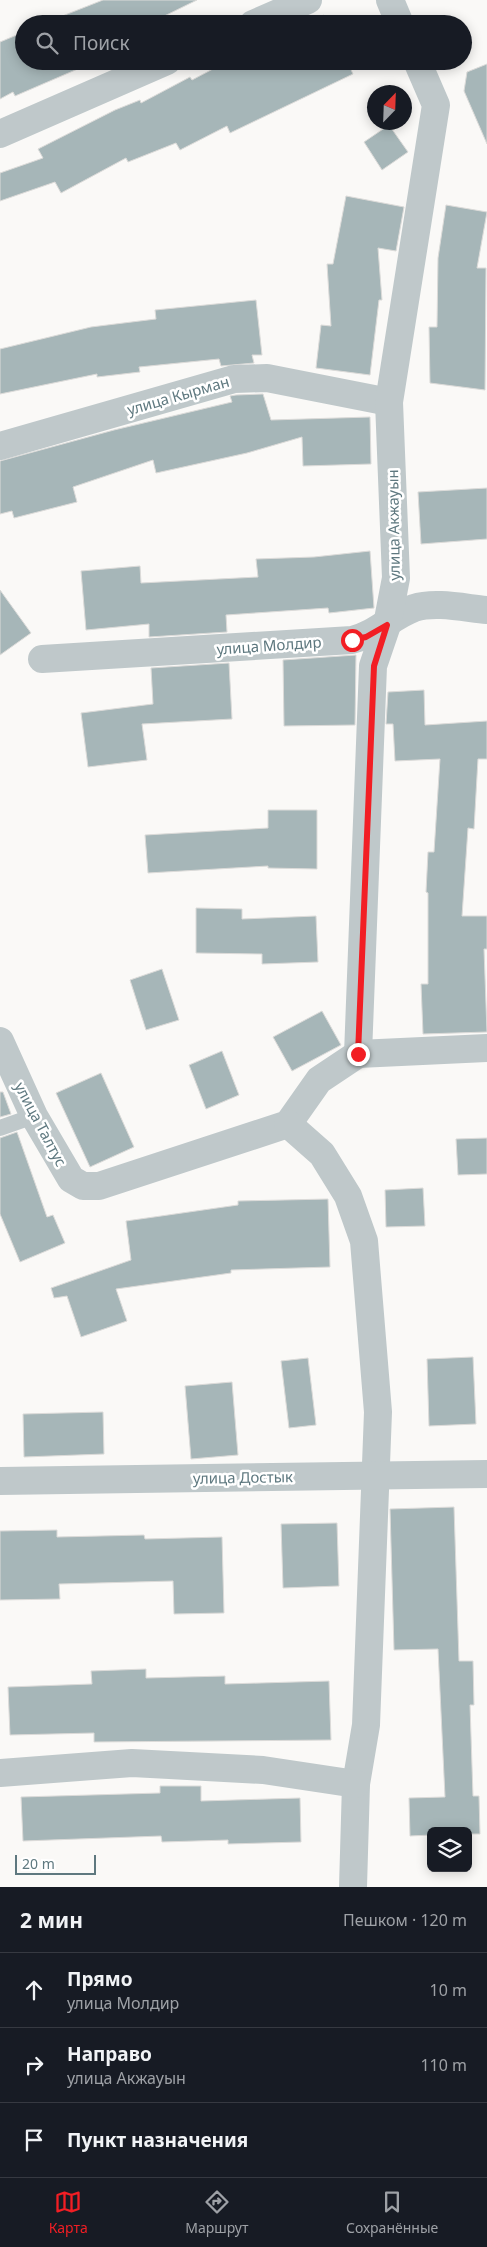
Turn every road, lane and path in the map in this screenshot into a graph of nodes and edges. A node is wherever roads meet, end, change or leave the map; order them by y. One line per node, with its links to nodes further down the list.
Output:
1 (308, 0): 3 (street)
2 (390, 0): 4 (street)
3 (274, 15)
4 (396, 15)
5 (146, 70): 7 (street)
6 (421, 70): 8 (street, улица Акжауын)
7 (0, 134)
8 (389, 402): 9 (street, улица Кырман); 11 (street, улица Акжауын)
9 (0, 446)
10 (487, 610): 11 (street, улица Молдир)
11 (387, 625): 12 (street, улица Молдир); 15 (street, улица Акжауын)
12 (42, 659)
13 (0, 1041): 16 (street, улица Талтус)
14 (487, 1048): 15 (street)
15 (358, 1054): 17 (street)
16 (34, 1116): 17 (street, улица Талтус); 18 (lane)
17 (288, 1124): 20 (street)
18 (0, 1128)
19 (487, 1474): 20 (street, улица Достык)
20 (376, 1475): 21 (street, улица Достык); 23 (street)
21 (0, 1481)
22 (0, 1773): 23 (street)
23 (356, 1784): 24 (street)
24 (352, 1887)

